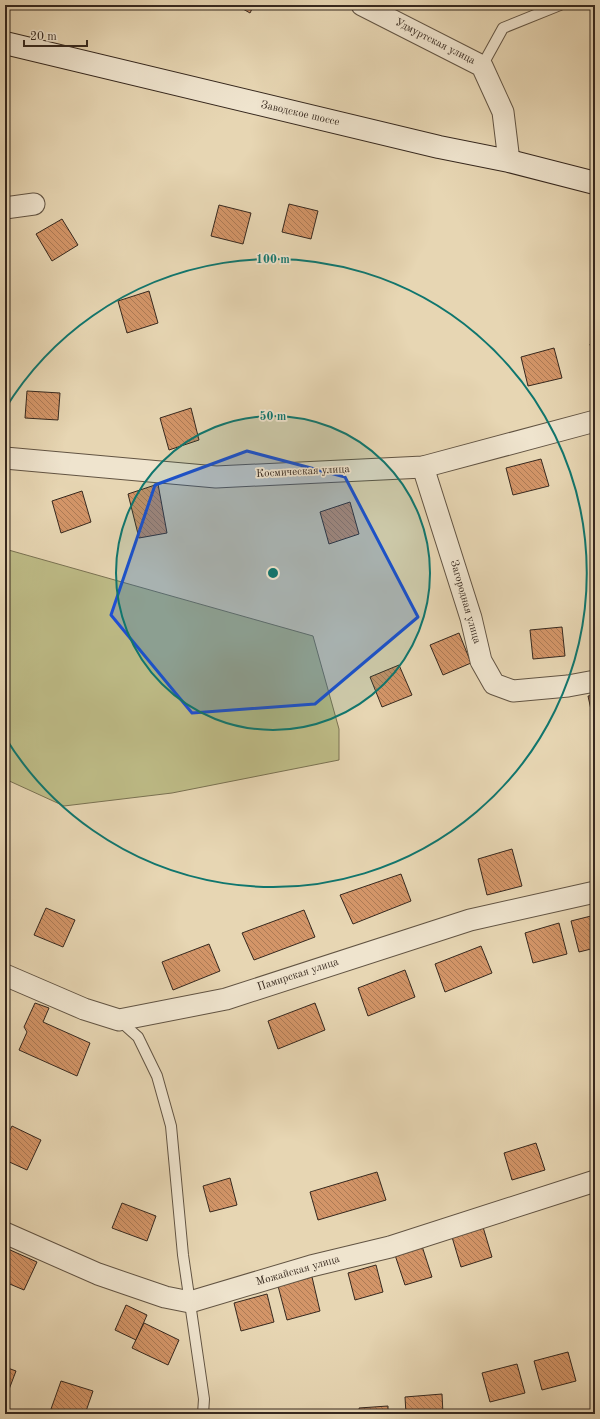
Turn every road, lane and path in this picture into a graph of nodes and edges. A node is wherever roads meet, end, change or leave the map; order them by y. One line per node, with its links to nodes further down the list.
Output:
1 (362, 5): 4 (street, Удмуртская улица)
2 (560, 5): 4 (lane)
3 (5, 43): 5 (main road, Заводское шоссе)
4 (482, 66): 5 (street, Удмуртская улица)
5 (509, 161): 6 (main road, Заводское шоссе)
6 (595, 183)
7 (34, 204): 8 (street)
8 (5, 208)
9 (595, 421): 11 (street, Космическая улица)
10 (5, 458): 11 (street, Космическая улица)
11 (423, 467): 12 (street, Загородная улица)
12 (595, 681)
13 (595, 892): 15 (street, Памирская улица)
14 (5, 975): 15 (street, Памирская улица)
15 (119, 1020): 18 (lane)
16 (595, 1181): 18 (street, Можайская улица)
17 (5, 1233): 18 (street, Можайская улица)
18 (190, 1302): 19 (lane)
19 (203, 1414)

